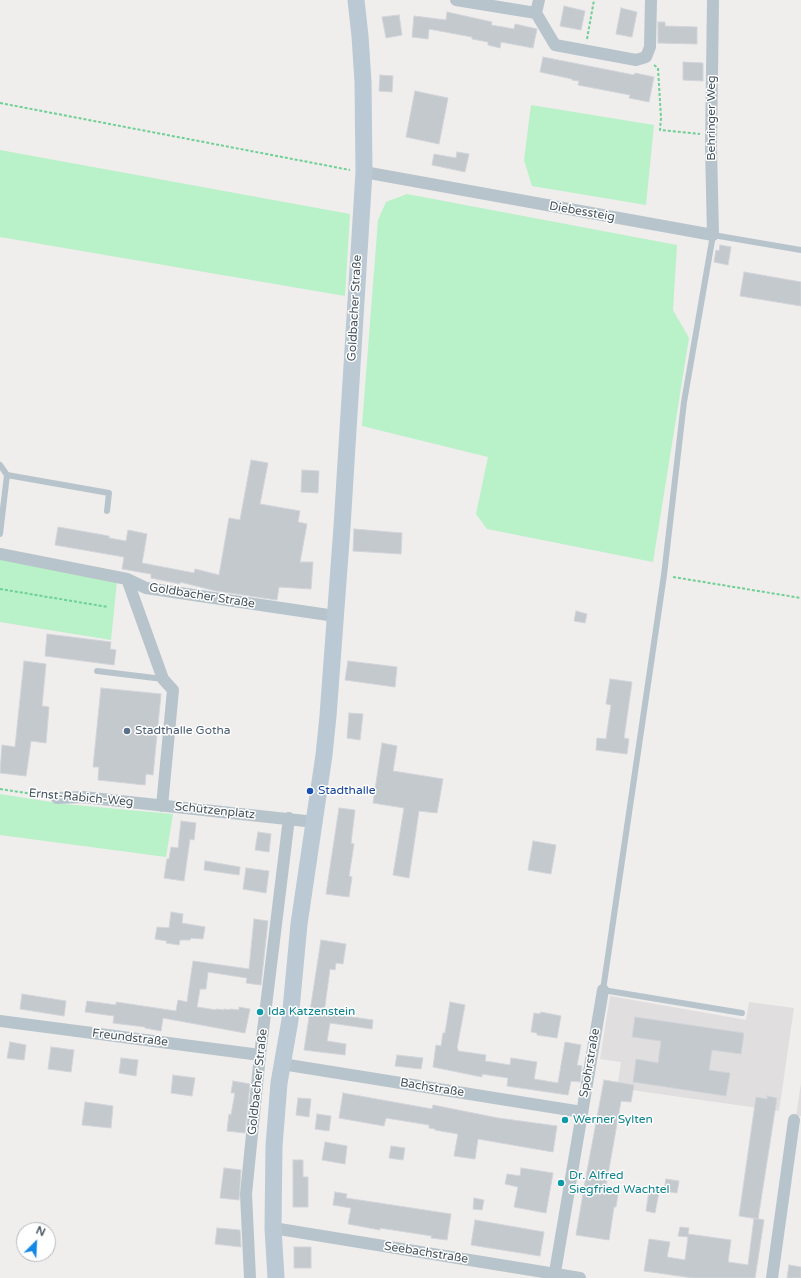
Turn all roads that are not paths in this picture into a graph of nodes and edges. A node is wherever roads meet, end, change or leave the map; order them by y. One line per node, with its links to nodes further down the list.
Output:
1 (356, 0): 7 (main road, Goldbacher Straße)
2 (456, 0): 6 (street)
3 (539, 0): 6 (street)
4 (651, 0): 6 (street)
5 (713, 0): 8 (street, Behringer Weg)
6 (536, 13)
7 (364, 172): 8 (street, Diebessteig); 16 (main road, Goldbacher Straße)
8 (713, 235): 9 (lane, Diebessteig); 23 (lane)
9 (801, 250)
10 (0, 465): 11 (lane)
11 (7, 475): 12 (lane); 13 (lane)
12 (107, 511)
13 (0, 534)
14 (0, 554): 15 (street, Goldbacher Straße)
15 (127, 579): 16 (street, Goldbacher Straße); 18 (street, Schützenplatz)
16 (336, 616): 22 (main road, Goldbacher Straße)
17 (97, 671): 18 (lane)
18 (163, 679): 20 (street, Schützenplatz)
19 (57, 798): 20 (street, Ernst-Rabich-Weg)
20 (162, 806): 21 (street, Schützenplatz)
21 (288, 818): 22 (street); 26 (street, Goldbacher Straße)
22 (315, 822): 27 (main road, Goldbacher Straße)
23 (604, 990): 24 (lane); 28 (street, Spohrstraße)
24 (742, 1013)
25 (0, 1021): 26 (street, Freundstraße)
26 (260, 1055): 32 (street, Goldbacher Straße)
27 (282, 1064): 28 (street, Bachstraße); 30 (main road, Goldbacher Straße)
28 (582, 1112): 31 (street, Spohrstraße)
29 (794, 1120): 35 (street)
30 (273, 1228): 31 (street, Seebachstraße); 33 (main road, Goldbacher Straße)
31 (555, 1276): 34 (street, Seebachstraße)
32 (250, 1278)
33 (276, 1278)
34 (580, 1278)
35 (772, 1278)

